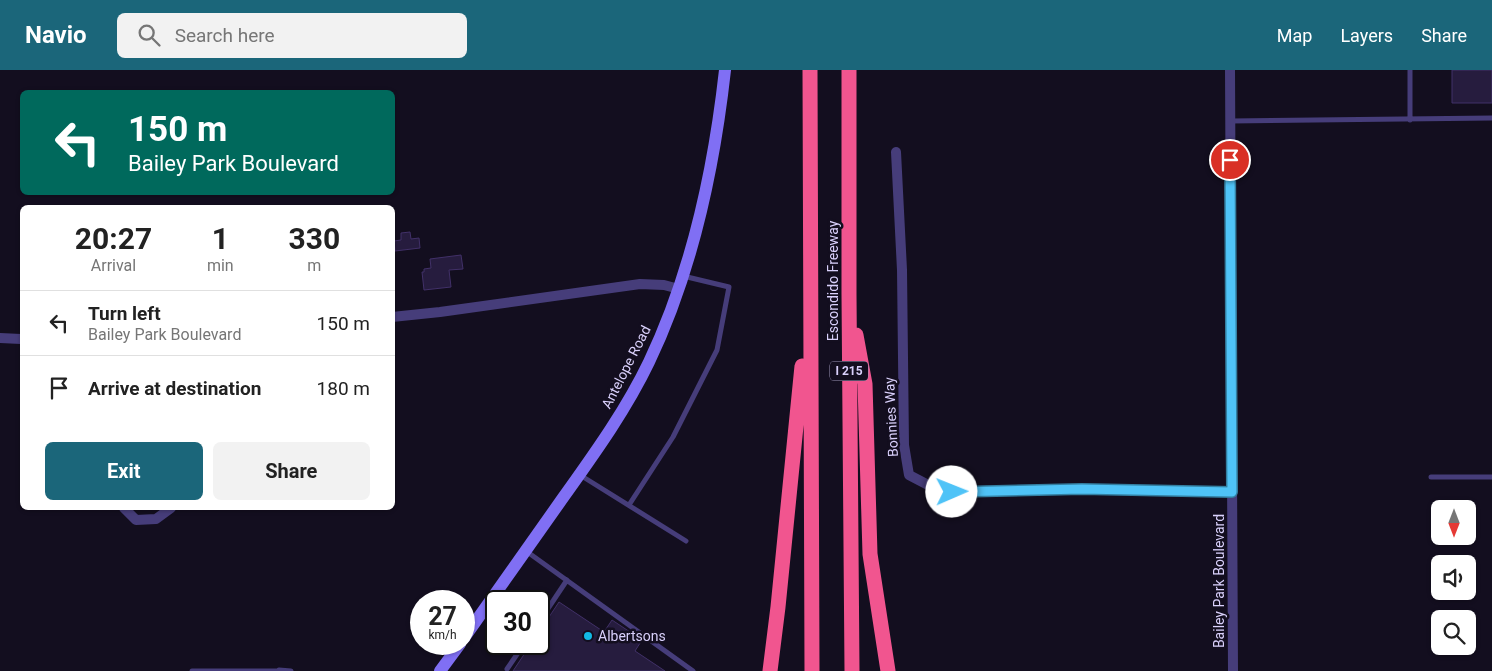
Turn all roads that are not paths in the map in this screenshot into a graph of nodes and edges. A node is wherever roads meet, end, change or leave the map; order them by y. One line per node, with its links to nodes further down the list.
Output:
1 (725, 70): 10 (main road, Antelope Road)
2 (810, 70): 12 (highway, Escondido Freeway / I 215)
3 (849, 70): 13 (highway, Escondido Freeway / I 215)
4 (1230, 70): 8 (street, Bailey Park Boulevard)
5 (1410, 70): 7 (lane)
6 (1492, 118): 7 (lane)
7 (1410, 120): 8 (lane)
8 (1230, 121): 20 (street, Bailey Park Boulevard)
9 (896, 152): 20 (street, Bonnies Way)
10 (683, 276): 11 (main road, Antelope Road); 21 (lane)
11 (679, 289): 14 (street); 17 (main road, Antelope Road)
12 (810, 292): 37 (highway); 38 (highway, Escondido Freeway / I 215)
13 (849, 294): 39 (highway, Escondido Freeway / I 215); 40 (highway)
14 (395, 317)
15 (0, 338): 16 (street)
16 (20, 339)
17 (580, 474): 21 (lane); 25 (main road, Antelope Road)
18 (1431, 477): 19 (lane)
19 (1492, 477)
20 (1232, 492): 41 (street, Bailey Park Boulevard)
21 (629, 505): 24 (lane)
22 (126, 510): 23 (street)
23 (168, 510)
24 (686, 541)
25 (526, 550): 26 (lane); 28 (main road, Antelope Road)
26 (567, 580): 27 (lane); 36 (lane)
27 (550, 606)
28 (475, 622)
29 (452, 655): 35 (main road)
30 (517, 655): 31 (lane)
31 (507, 669)
32 (192, 671): 33 (lane)
33 (279, 671): 34 (lane)
34 (291, 671)
35 (440, 671)
36 (693, 671)
37 (770, 671)
38 (812, 671)
39 (852, 671)
40 (888, 671)
41 (1233, 671)

